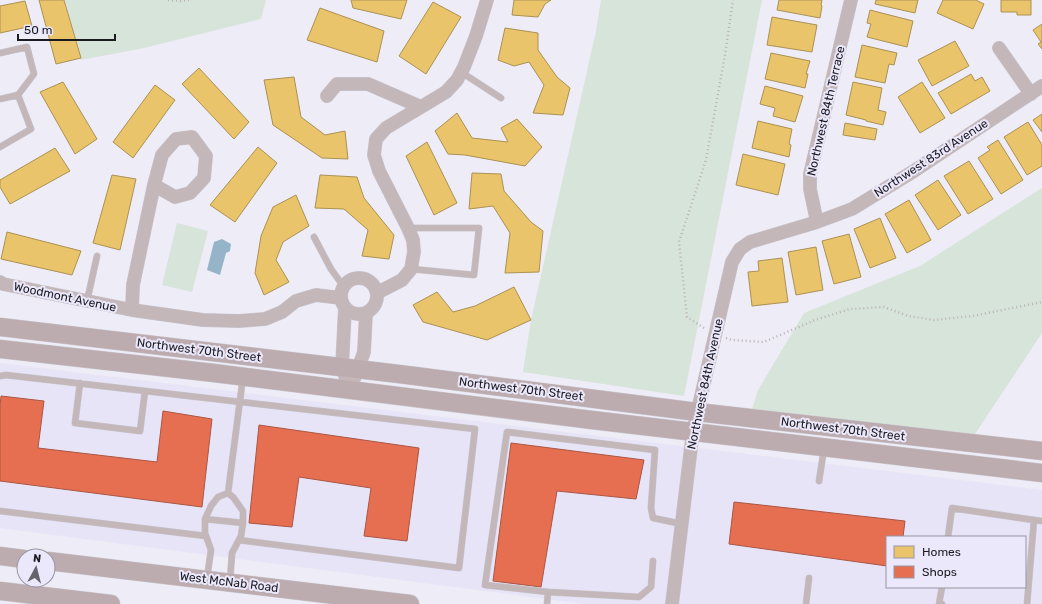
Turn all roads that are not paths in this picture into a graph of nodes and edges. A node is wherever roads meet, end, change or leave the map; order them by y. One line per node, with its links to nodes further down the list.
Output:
1 (487, 0): 5 (street)
2 (851, 0): 15 (street, Northwest 84th Terrace)
3 (999, 48): 7 (street)
4 (0, 53): 8 (lane)
5 (461, 72): 10 (lane); 12 (street)
6 (1042, 86): 7 (street, Northwest 83rd Avenue)
7 (1031, 94): 15 (street, Northwest 83rd Avenue)
8 (18, 95): 11 (lane); 13 (lane)
9 (327, 96): 12 (street)
10 (501, 98)
11 (0, 99)
12 (420, 107): 16 (street)
13 (0, 147)
14 (154, 185): 14 (street, Woodmont Avenue); 24 (street, Woodmont Avenue)
15 (817, 222): 41 (street, Northwest 84th Avenue)
16 (408, 228): 19 (street); 19 (lane)
17 (314, 236): 22 (lane)
18 (97, 256): 23 (lane)
19 (411, 269): 21 (street)
20 (0, 282): 23 (street, Woodmont Avenue)
21 (377, 293): 22 (street); 25 (street)
22 (343, 297): 24 (street, Woodmont Avenue); 25 (street); 32 (street)
23 (87, 301): 24 (street, Woodmont Avenue)
24 (132, 310)
25 (366, 313): 32 (street)
26 (0, 326): 27 (street, Northwest 70th Street)
27 (50, 332): 28 (street, Northwest 70th Street); 30 (street)
28 (136, 342): 31 (street); 32 (street, Northwest 70th Street)
29 (0, 349): 30 (street, Northwest 70th Street)
30 (48, 354): 31 (street, Northwest 70th Street)
31 (133, 364): 34 (street, Northwest 70th Street)
32 (350, 368): 36 (street, Northwest 70th Street); 37 (street)
33 (0, 376): 35 (lane)
34 (243, 377): 37 (street, Northwest 70th Street); 39 (lane)
35 (80, 383): 38 (lane); 38 (lane)
36 (486, 385): 40 (street); 41 (street, Northwest 70th Street)
37 (350, 390): 40 (street, Northwest 70th Street)
38 (145, 391): 39 (lane)
39 (240, 402): 47 (lane); 56 (lane)
40 (483, 406): 42 (street, Northwest 70th Street)
41 (698, 412): 42 (street, Northwest 84th Avenue); 44 (street, Northwest 70th Street)
42 (693, 431): 43 (street, Northwest 70th Street); 53 (street, Northwest 84th Avenue)
43 (824, 447): 45 (street, Northwest 70th Street); 46 (lane)
44 (1042, 451)
45 (1042, 473)
46 (819, 481)
47 (228, 493): 49 (lane); 52 (lane)
48 (0, 511): 54 (lane)
49 (205, 519): 52 (lane); 54 (lane)
50 (1034, 520): 51 (lane); 55 (lane); 74 (lane)
51 (1042, 521)
52 (243, 523): 56 (lane)
53 (682, 524): 66 (lane); 71 (street, Northwest 84th Avenue)
54 (206, 536): 62 (lane)
55 (948, 536)
56 (239, 540): 63 (lane)
57 (0, 556): 58 (street)
58 (16, 558)
59 (653, 561): 66 (lane)
60 (56, 563): 62 (street, West McNab Road)
61 (810, 578): 72 (lane)
62 (207, 580): 63 (street, West McNab Road)
63 (229, 582): 67 (street, West McNab Road)
64 (942, 588): 73 (lane)
65 (0, 591): 68 (street)
66 (548, 592): 70 (lane)
67 (348, 600): 69 (street, West McNab Road)
68 (111, 604)
69 (410, 604)
70 (547, 604)
71 (672, 604)
72 (806, 604)
73 (942, 604)
74 (1027, 604)

